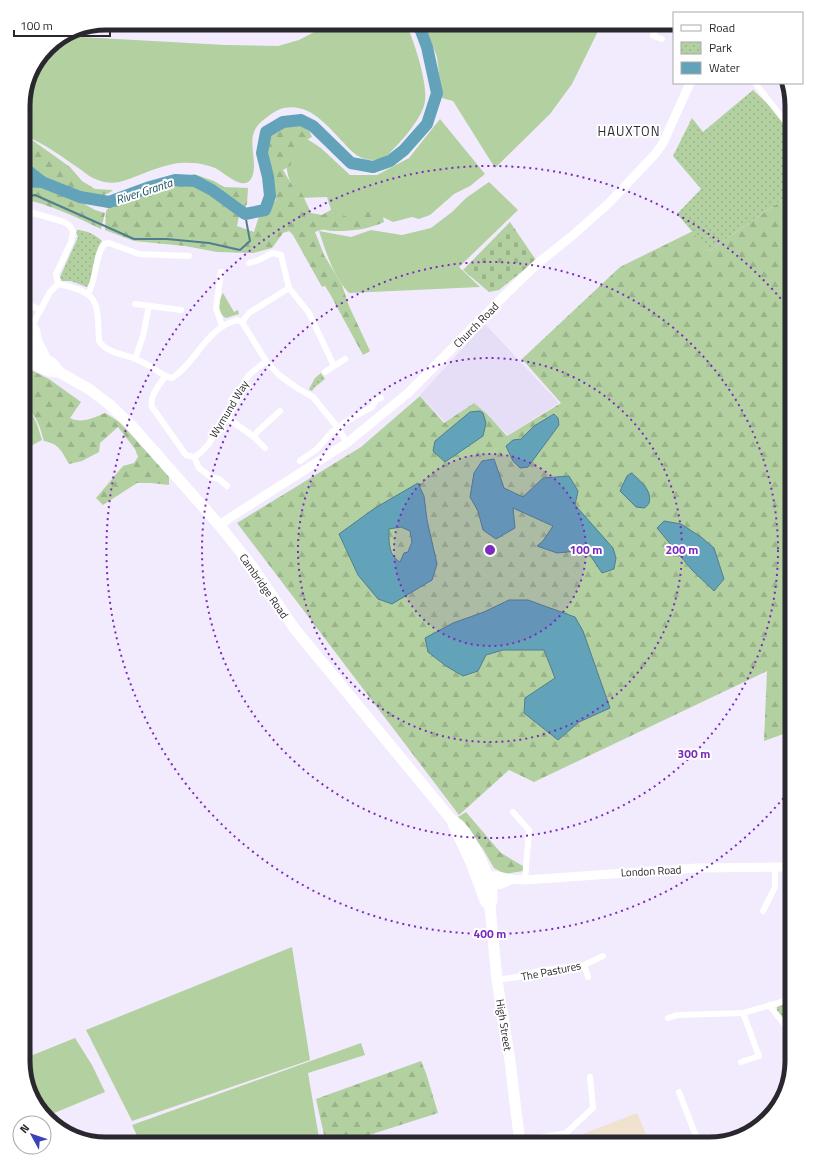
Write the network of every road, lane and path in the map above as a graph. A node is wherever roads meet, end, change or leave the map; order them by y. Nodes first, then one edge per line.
1 (655, 30) edge
2 (662, 39) dead end
3 (690, 84) edge
4 (756, 84) edge
5 (785, 121) edge
6 (30, 212) edge
7 (189, 256) dead end
8 (249, 263) dead end
9 (221, 272) dead end
10 (58, 284) junction
11 (289, 288) junction
12 (88, 294) junction
13 (135, 304) dead end
14 (30, 305) edge
15 (149, 306) junction
16 (41, 310) junction
17 (182, 310) dead end
18 (242, 322) junction
19 (222, 326) junction
20 (30, 327) edge
21 (34, 327) junction
22 (30, 337) edge
23 (30, 354) edge
24 (30, 357) edge
25 (46, 359) junction
26 (135, 359) junction
27 (345, 359) dead end
28 (266, 361) junction
29 (334, 366) junction
30 (59, 372) junction
31 (325, 372) dead end
32 (165, 377) junction
33 (381, 398) dead end
34 (280, 411) dead end
35 (225, 416) junction
36 (338, 428) junction
37 (254, 438) junction
38 (347, 443) junction
39 (265, 448) dead end
40 (194, 457) junction
41 (300, 461) dead end
42 (227, 486) dead end
43 (220, 526) junction
44 (513, 812) dead end
45 (775, 867) junction
46 (785, 867) edge
47 (525, 880) junction
48 (486, 884) junction
49 (763, 911) dead end
50 (603, 956) dead end
51 (584, 965) junction
52 (588, 977) dead end
53 (497, 980) junction
54 (785, 1001) edge
55 (769, 1005) junction
56 (743, 1012) junction
57 (668, 1018) dead end
58 (785, 1025) edge
59 (741, 1062) dead end
60 (590, 1077) dead end
61 (679, 1092) dead end
62 (519, 1137) edge
63 (546, 1137) edge
64 (696, 1137) edge

1 - 2 street
3 - 38 street, Church Road
4 - 5 street
6 - 10 street
7 - 12 street
8 - 11 street
9 - 19 street
10 - 12 street
10 - 16 street
11 - 18 street
11 - 29 street
12 - 26 street
13 - 15 street
14 - 16 street
15 - 17 street
15 - 26 street
16 - 21 street
18 - 19 street
18 - 28 street
19 - 32 street
20 - 21 street
21 - 22 street
21 - 25 highway
23 - 25 highway, Cambridge Road
24 - 30 highway, Cambridge Road
25 - 30 highway, Cambridge Road
26 - 32 street
27 - 29 street
28 - 35 street, Wymund Way
28 - 36 street
29 - 31 street
30 - 43 highway, Cambridge Road
32 - 40 street
33 - 36 street
34 - 37 street
35 - 37 street
35 - 40 street, Wymund Way
36 - 38 street
36 - 41 street
37 - 39 street
38 - 43 street, Church Road
40 - 42 street
43 - 48 highway, Cambridge Road
44 - 47 street
45 - 46 street, London Road
45 - 47 street, London Road
45 - 49 street
47 - 48 street, London Road
48 - 53 highway, High Street
50 - 51 street, The Pastures
51 - 52 street
51 - 53 street, The Pastures
53 - 62 highway, High Street
54 - 55 street
55 - 56 street
55 - 58 street
56 - 57 street
56 - 59 street
60 - 63 street
61 - 64 street

